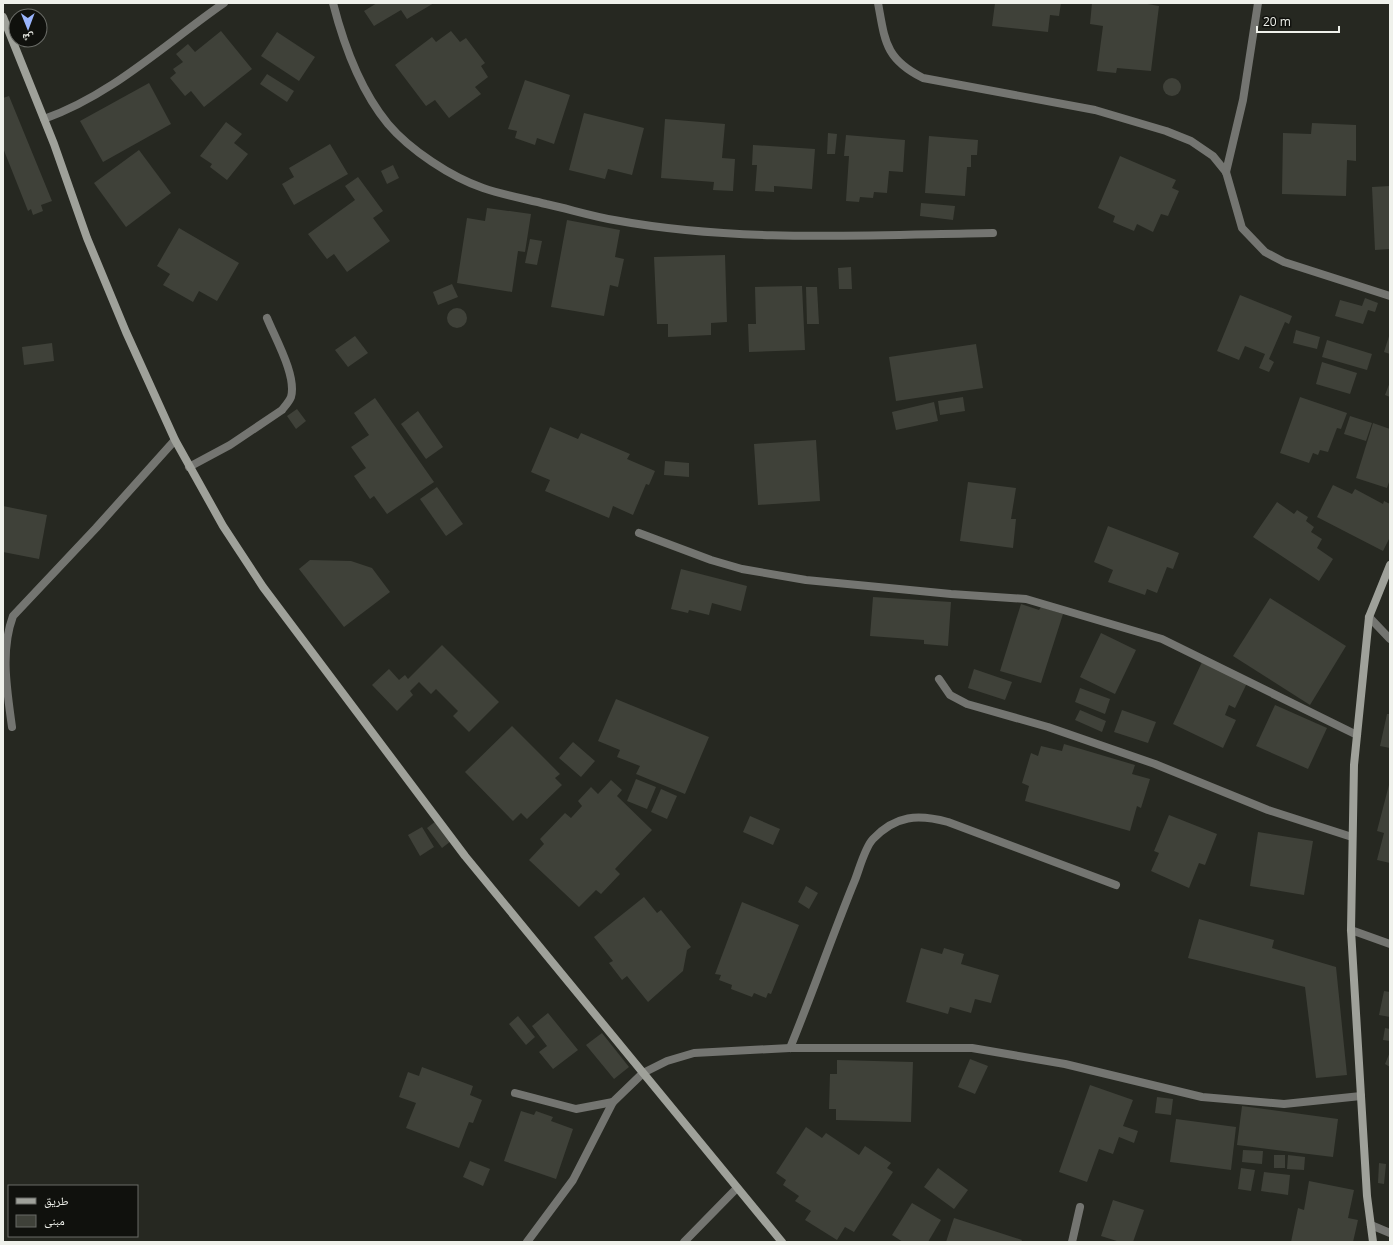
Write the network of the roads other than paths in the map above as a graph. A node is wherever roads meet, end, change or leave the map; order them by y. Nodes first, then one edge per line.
1 (224, 3) edge
2 (333, 3) edge
3 (878, 3) edge
4 (1258, 3) edge
5 (3, 17) edge
6 (44, 119) junction
7 (1226, 172) junction
8 (993, 233) dead end
9 (1390, 296) edge
10 (267, 318) dead end
11 (175, 440) junction
12 (189, 467) junction
13 (639, 533) dead end
14 (1390, 565) edge
15 (1369, 617) junction
16 (1390, 639) edge
17 (939, 679) dead end
18 (12, 727) dead end
19 (1357, 735) junction
20 (1352, 837) junction
21 (1116, 885) dead end
22 (1351, 930) junction
23 (1390, 944) edge
24 (790, 1048) junction
25 (643, 1073) junction
26 (514, 1093) dead end
27 (1361, 1096) junction
28 (613, 1102) junction
29 (736, 1189) junction
30 (1080, 1207) dead end
31 (1371, 1225) junction
32 (1390, 1232) edge
33 (527, 1242) edge
34 (684, 1242) edge
35 (782, 1242) edge
36 (1072, 1242) edge
37 (1373, 1242) edge

1 - 6 street
2 - 8 street
3 - 7 street
4 - 7 street
5 - 6 street
6 - 11 street
7 - 9 street
10 - 12 street
11 - 12 street
11 - 18 street
12 - 25 street
13 - 19 street
14 - 15 street
15 - 16 street
15 - 19 street
17 - 20 street
19 - 20 street
20 - 22 street
21 - 24 street
22 - 23 street
22 - 27 street
24 - 25 street
24 - 27 street
25 - 28 street
25 - 29 street
26 - 28 street
27 - 31 street
28 - 33 street
29 - 34 street
29 - 35 street
30 - 36 street
31 - 32 street
31 - 37 street

